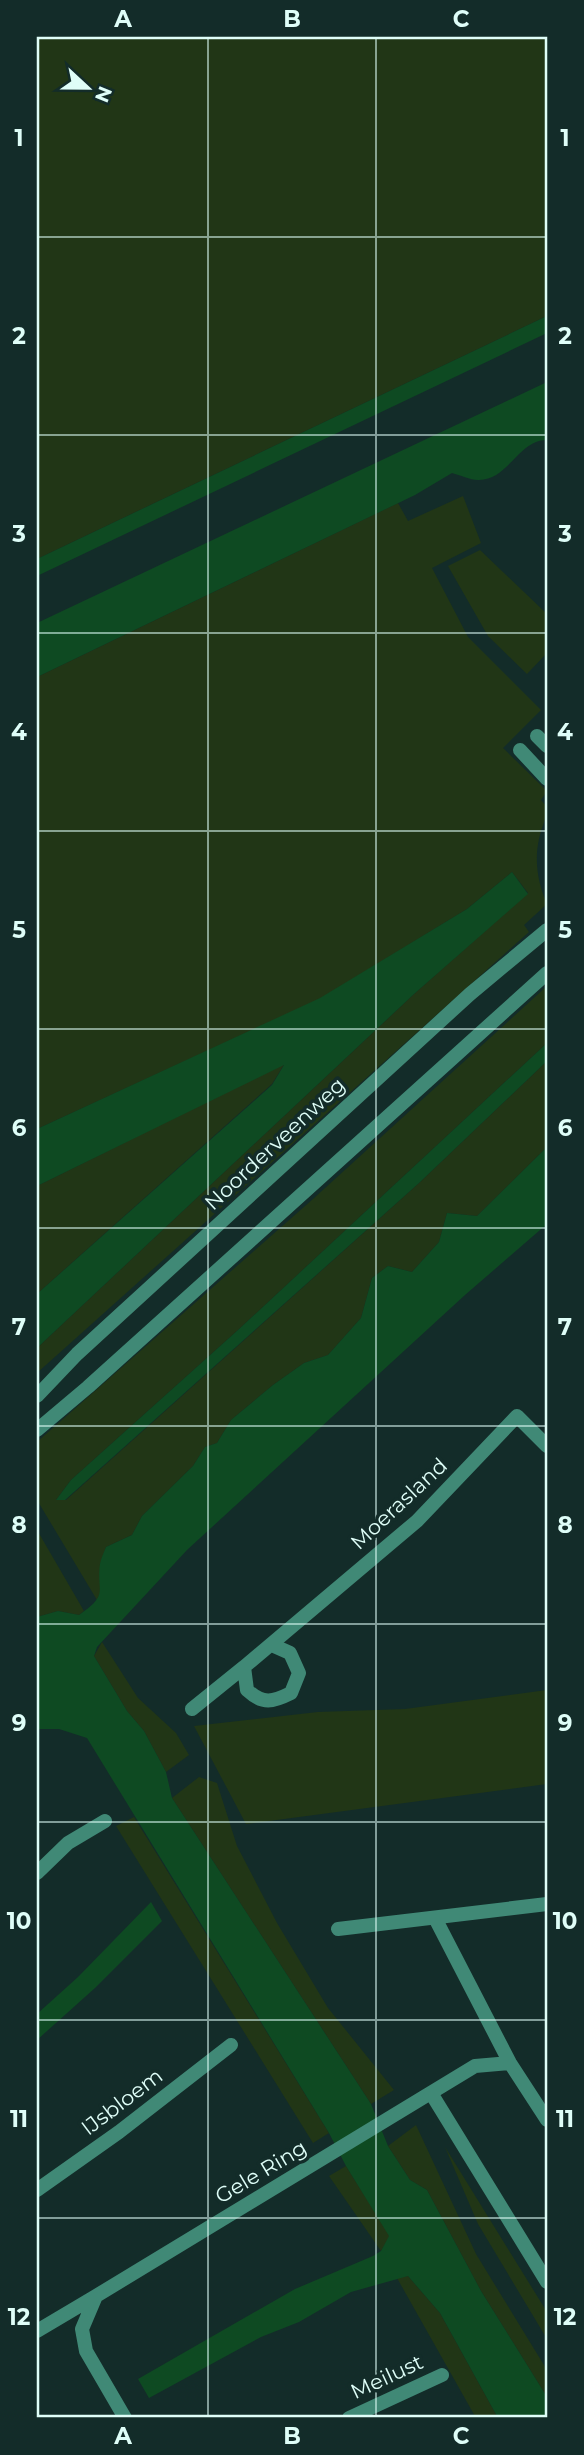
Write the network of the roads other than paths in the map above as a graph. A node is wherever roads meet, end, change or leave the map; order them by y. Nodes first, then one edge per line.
1 (520, 750) dead end
2 (547, 779) edge
3 (547, 930) edge
4 (547, 973) edge
5 (37, 1396) edge
6 (37, 1430) edge
7 (547, 1446) edge
8 (272, 1645) junction
9 (244, 1667) junction
10 (192, 1709) dead end
11 (105, 1821) dead end
12 (37, 1872) edge
13 (547, 1904) edge
14 (435, 1918) junction
15 (338, 1929) dead end
16 (232, 2045) dead end
17 (510, 2063) junction
18 (432, 2093) junction
19 (547, 2120) edge
20 (37, 2190) edge
21 (547, 2282) edge
22 (96, 2296) junction
23 (37, 2331) edge
24 (443, 2375) dead end
25 (125, 2418) edge
26 (349, 2418) edge

1 - 2 street
3 - 5 street, Noorderveenweg
4 - 6 street
7 - 8 street, Moerasland
8 - 9 street, Moerasland
8 - 9 street
9 - 10 street, Moerasland
11 - 12 street
13 - 14 street
14 - 15 street
14 - 17 street
16 - 20 street, IJsbloem
17 - 18 street, Gele Ring
17 - 19 street
18 - 21 street
18 - 22 street, Gele Ring
22 - 23 street, Gele Ring
22 - 25 street
24 - 26 street, Meilust

